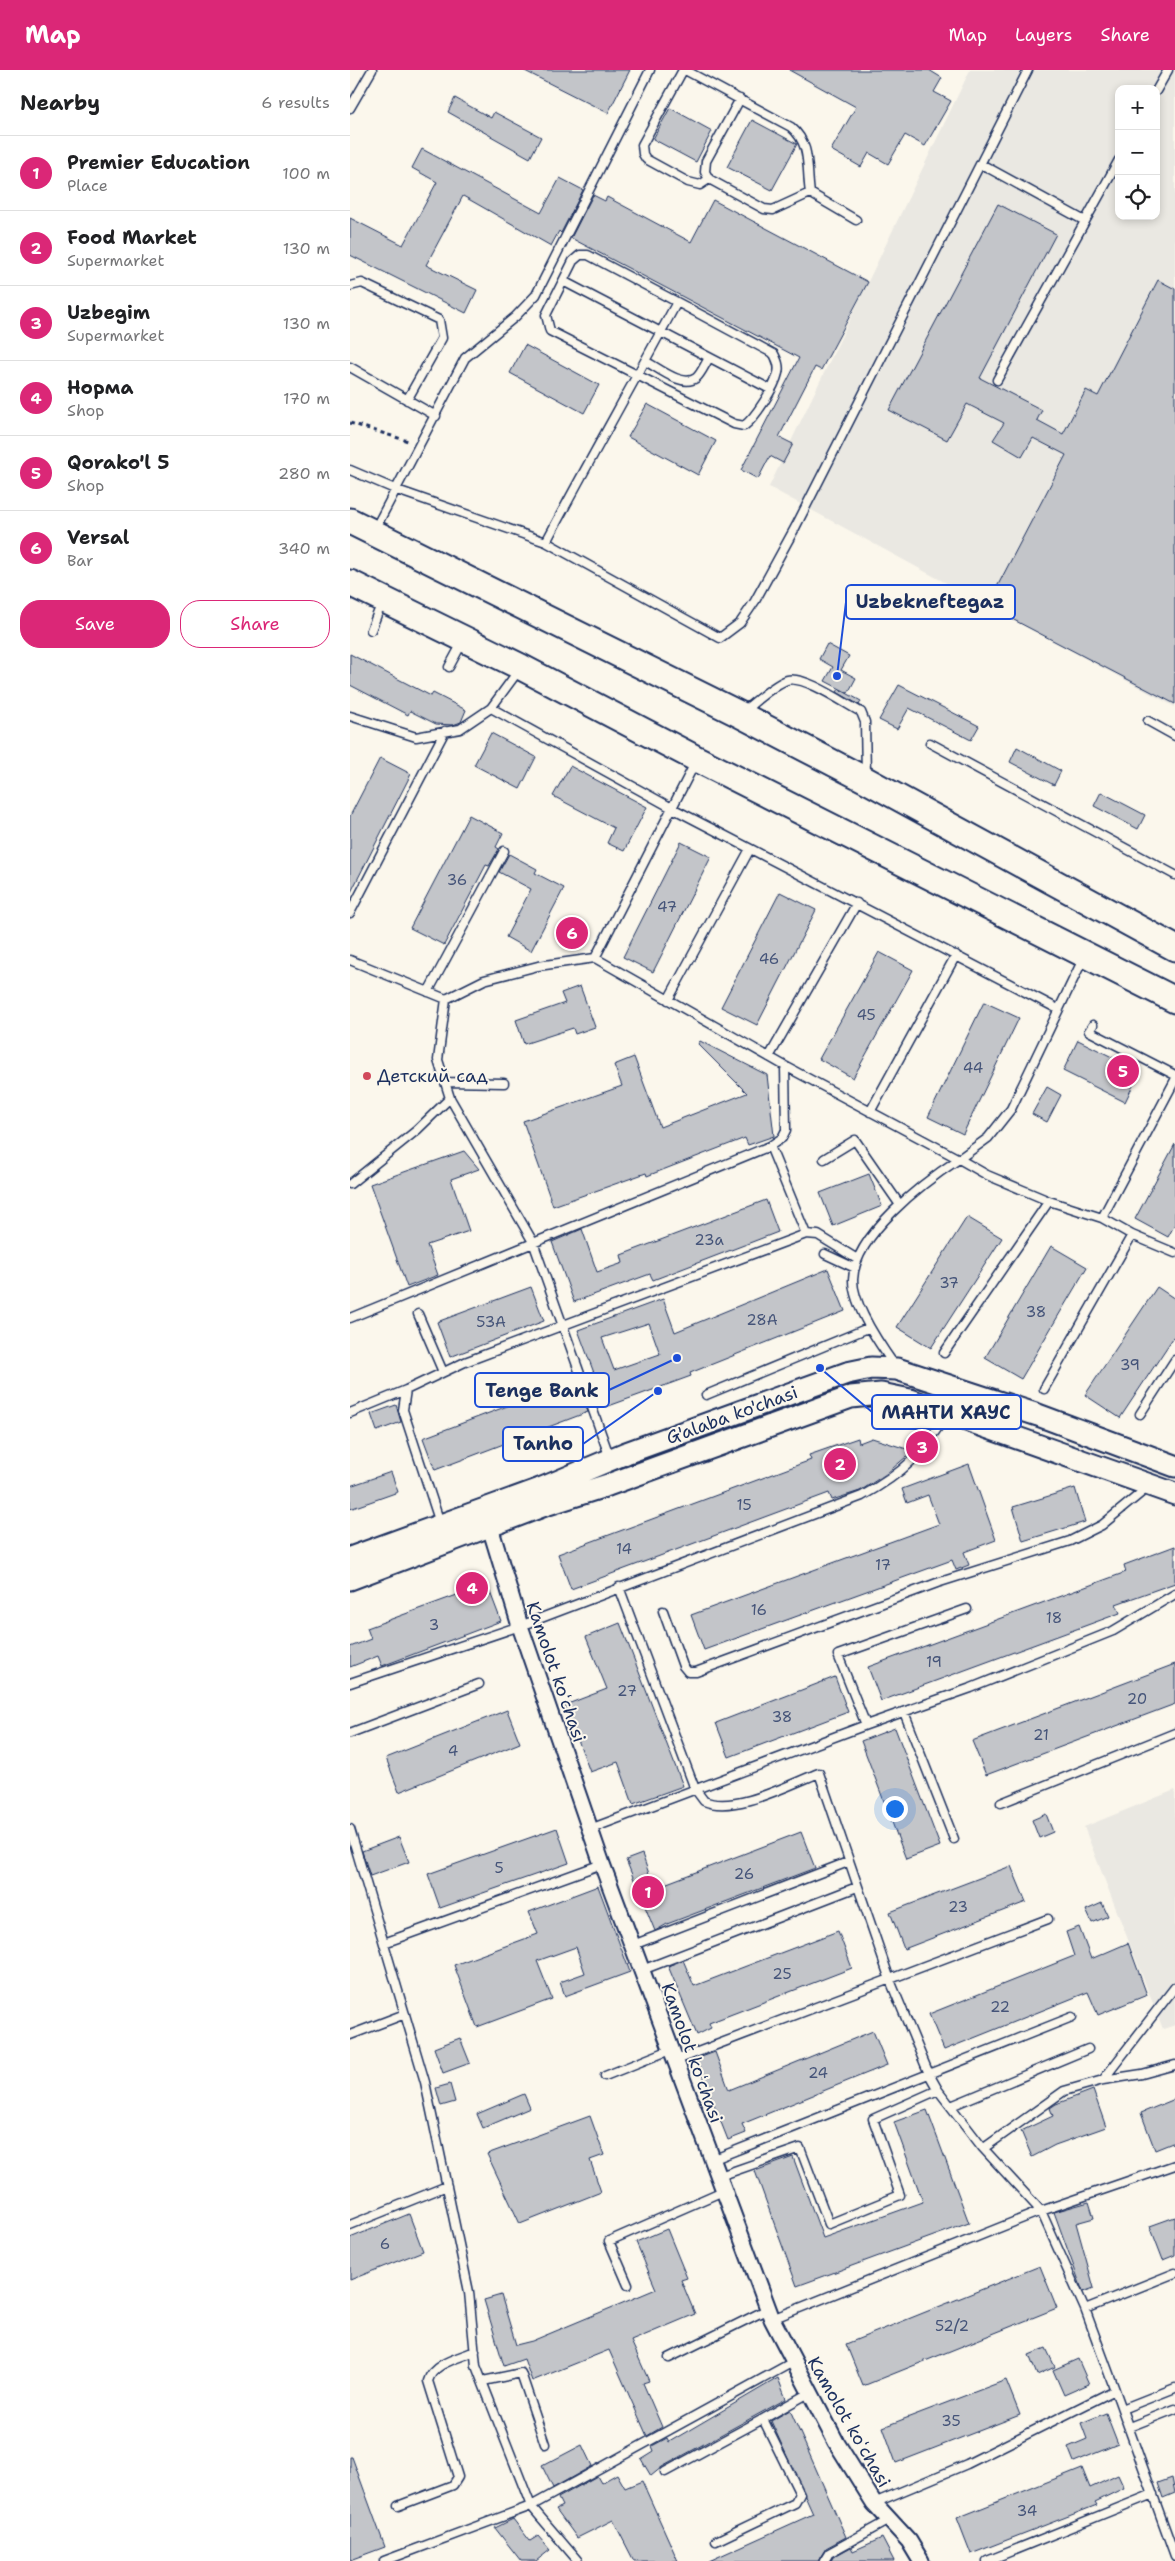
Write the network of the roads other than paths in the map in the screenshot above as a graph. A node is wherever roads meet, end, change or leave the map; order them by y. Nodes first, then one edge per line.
1 (372, 70) edge
2 (650, 70) edge
3 (684, 70) edge
4 (1028, 70) edge
5 (1168, 70) edge
6 (1159, 85) edge
7 (740, 99) junction
8 (350, 108) edge
9 (981, 164) junction
10 (1115, 167) edge
11 (709, 178) junction
12 (810, 193) junction
13 (856, 220) dead end
14 (1085, 221) junction
15 (563, 281) junction
16 (350, 286) edge
17 (677, 302) junction
18 (661, 332) junction
19 (709, 358) junction
20 (645, 360) junction
21 (351, 368) edge
22 (638, 374) junction
23 (996, 380) dead end
24 (770, 389) junction
25 (407, 400) junction
26 (436, 416) junction
27 (350, 470) edge
28 (397, 490) junction
29 (350, 521) edge
30 (374, 531) junction
31 (546, 542) junction
32 (350, 583) edge
33 (384, 599) junction
34 (371, 630) dead end
35 (464, 639) junction
36 (450, 667) dead end
37 (521, 667) junction
38 (491, 708) junction
39 (739, 714) junction
40 (351, 719) edge
41 (1148, 722) dead end
42 (445, 731) junction
43 (1175, 736) edge
44 (930, 743) dead end
45 (697, 758) junction
46 (866, 780) junction
47 (672, 808) junction
48 (750, 849) junction
49 (504, 851) dead end
50 (1175, 875) edge
51 (857, 903) junction
52 (350, 913) edge
53 (1175, 948) edge
54 (1086, 954) junction
55 (956, 956) junction
56 (595, 958) junction
57 (350, 960) edge
58 (428, 992) junction
59 (446, 999) junction
60 (668, 1000) junction
61 (1175, 1000) edge
62 (1058, 1009) junction
63 (1093, 1024) dead end
64 (769, 1057) junction
65 (785, 1066) junction
66 (1175, 1075) edge
67 (1175, 1080) edge
68 (445, 1082) junction
69 (504, 1083) dead end
70 (450, 1098) junction
71 (870, 1112) junction
72 (770, 1146) junction
73 (824, 1159) dead end
74 (959, 1160) junction
75 (350, 1184) edge
76 (1049, 1201) junction
77 (900, 1205) junction
78 (1102, 1218) junction
79 (806, 1234) junction
80 (1132, 1235) junction
81 (532, 1242) junction
82 (1175, 1253) edge
83 (825, 1254) dead end
84 (856, 1264) junction
85 (418, 1314) dead end
86 (350, 1318) edge
87 (564, 1326) junction
88 (868, 1328) junction
89 (944, 1353) dead end
90 (1175, 1360) edge
91 (897, 1369) junction
92 (443, 1372) junction
93 (1044, 1389) dead end
94 (406, 1390) junction
95 (706, 1395) dead end
96 (350, 1413) edge
97 (948, 1414) junction
98 (1140, 1414) dead end
99 (1102, 1439) junction
100 (626, 1463) junction
101 (1088, 1463) junction
102 (1175, 1466) edge
103 (1151, 1485) junction
104 (1175, 1494) edge
105 (441, 1525) junction
106 (490, 1527) junction
107 (350, 1558) edge
108 (350, 1578) edge
109 (620, 1587) junction
110 (1175, 1594) edge
111 (967, 1609) dead end
112 (663, 1611) dead end
113 (520, 1626) junction
114 (350, 1683) edge
115 (479, 1684) dead end
116 (904, 1712) junction
117 (866, 1725) junction
118 (1175, 1732) edge
119 (350, 1733) edge
120 (695, 1789) junction
121 (1001, 1803) dead end
122 (350, 1829) edge
123 (590, 1829) junction
124 (954, 1839) dead end
125 (848, 1862) junction
126 (602, 1864) junction
127 (857, 1887) junction
128 (1048, 1919) dead end
129 (384, 1942) junction
130 (633, 1945) junction
131 (642, 1970) junction
132 (890, 1980) junction
133 (1175, 1987) edge
134 (405, 2014) junction
135 (1072, 2017) dead end
136 (350, 2035) edge
137 (1088, 2050) dead end
138 (672, 2055) junction
139 (1175, 2065) edge
140 (929, 2074) junction
141 (605, 2076) dead end
142 (1103, 2080) junction
143 (938, 2090) junction
144 (951, 2106) junction
145 (984, 2148) junction
146 (711, 2160) junction
147 (1175, 2165) edge
148 (720, 2184) junction
149 (447, 2186) junction
150 (1041, 2211) junction
151 (350, 2225) edge
152 (1175, 2273) edge
153 (628, 2285) dead end
154 (1086, 2309) junction
155 (770, 2314) junction
156 (475, 2351) junction
157 (669, 2358) dead end
158 (793, 2362) junction
159 (482, 2381) junction
160 (1175, 2388) edge
161 (1115, 2390) junction
162 (810, 2393) junction
163 (1122, 2409) junction
164 (1175, 2409) edge
165 (763, 2419) junction
166 (1129, 2427) junction
167 (545, 2444) dead end
168 (665, 2472) dead end
169 (1153, 2494) junction
170 (874, 2503) junction
171 (398, 2506) dead end
172 (531, 2506) junction
173 (889, 2520) junction
174 (716, 2541) dead end
175 (1175, 2556) edge
176 (384, 2561) edge
177 (578, 2561) edge
178 (824, 2561) edge
179 (921, 2561) edge
180 (987, 2561) edge

1 - 8 lane
2 - 26 lane
3 - 7 lane
3 - 11 lane
4 - 9 lane
5 - 6 lane
7 - 11 lane
7 - 12 lane
9 - 14 lane
9 - 31 lane
10 - 14 lane
11 - 12 lane
12 - 13 lane
14 - 23 lane
15 - 17 lane
15 - 18 lane
15 - 22 lane
16 - 25 lane
17 - 18 lane
17 - 24 lane
18 - 19 lane
18 - 20 lane
19 - 20 lane
19 - 24 lane
20 - 22 lane
21 - 25 lane
22 - 24 lane
22 - 31 lane
25 - 26 lane
26 - 28 lane
27 - 28 lane
28 - 30 lane
28 - 31 lane
29 - 30 highway
30 - 39 highway
32 - 33 highway
33 - 34 lane
33 - 35 highway
35 - 36 lane
35 - 37 highway
37 - 38 lane
37 - 45 highway
38 - 42 lane
38 - 47 lane
39 - 46 highway
39 - 46 lane
40 - 42 lane
41 - 43 lane
42 - 52 lane
44 - 50 lane
45 - 47 lane
45 - 54 highway
46 - 53 highway
47 - 48 lane
47 - 56 lane
48 - 51 lane
48 - 60 lane
49 - 58 lane
51 - 55 lane
51 - 64 lane
54 - 61 highway
54 - 62 lane
55 - 62 lane
55 - 71 lane
56 - 59 lane
56 - 60 lane
57 - 58 lane
58 - 59 lane
59 - 68 lane
60 - 64 lane
62 - 74 lane
63 - 66 lane
64 - 65 lane
65 - 71 lane
65 - 72 lane
67 - 78 lane
68 - 69 lane
68 - 70 lane
70 - 75 lane
70 - 81 lane
71 - 74 lane
72 - 79 lane
72 - 81 lane
73 - 77 lane
74 - 76 lane
74 - 77 lane
76 - 78 lane
76 - 89 lane
77 - 84 lane
78 - 80 lane
79 - 84 lane
79 - 87 lane
80 - 82 lane
80 - 93 lane
81 - 86 lane
81 - 87 lane
83 - 84 lane
84 - 88 lane
85 - 92 lane
87 - 92 lane
87 - 100 lane
88 - 91 lane
88 - 95 lane
90 - 98 lane
91 - 99 main road, G'alaba ko'chasi
91 - 100 main road, G'alaba ko'chasi
92 - 94 lane
94 - 96 lane
94 - 105 lane
97 - 100 main road, G'alaba ko'chasi
97 - 101 main road, G'alaba ko'chasi
97 - 109 lane
99 - 101 main road
99 - 102 main road, G'alaba ko'chasi
100 - 105 main road, G'alaba ko'chasi
100 - 106 main road, G'alaba ko'chasi
101 - 103 main road, G'alaba ko'chasi
103 - 104 main road, G'alaba ko'chasi
103 - 112 lane
105 - 107 main road, G'alaba ko'chasi
106 - 108 main road, G'alaba ko'chasi
106 - 113 street, Kamolot koʻchasi
109 - 113 lane
109 - 120 lane
110 - 116 lane
111 - 117 lane
113 - 114 lane
113 - 123 street, Kamolot koʻchasi
115 - 119 lane
116 - 117 lane
116 - 124 lane
117 - 120 lane
118 - 121 lane
120 - 123 lane
120 - 125 lane
122 - 129 lane
123 - 126 street, Kamolot koʻchasi
125 - 127 lane
125 - 130 lane
126 - 129 lane
126 - 130 street, Kamolot koʻchasi
127 - 131 lane
127 - 132 lane
128 - 132 lane
129 - 134 lane
130 - 131 street, Kamolot koʻchasi
131 - 138 street, Kamolot koʻchasi
132 - 138 lane
132 - 140 lane
133 - 142 lane
134 - 136 lane
134 - 149 lane
135 - 140 lane
137 - 144 lane
138 - 141 lane
138 - 146 street, Kamolot koʻchasi
139 - 142 lane
140 - 143 lane
140 - 146 lane
142 - 145 lane
143 - 144 lane
143 - 148 lane
144 - 145 lane
145 - 150 lane
146 - 148 street, Kamolot koʻchasi
147 - 150 lane
148 - 153 lane
148 - 155 street, Kamolot koʻchasi
149 - 151 lane
149 - 156 lane
150 - 154 lane
150 - 155 lane
152 - 154 lane
154 - 161 lane
155 - 157 lane
155 - 158 street, Kamolot koʻchasi
156 - 159 lane
156 - 171 lane
158 - 162 street, Kamolot koʻchasi
158 - 172 lane
159 - 167 lane
159 - 172 lane
160 - 163 lane
161 - 163 lane
161 - 170 lane
162 - 165 lane
162 - 170 street, Kamolot koʻchasi
163 - 166 lane
164 - 166 lane
165 - 168 lane
165 - 174 lane
166 - 169 lane
169 - 175 lane
169 - 180 lane
170 - 173 street, Kamolot koʻchasi
172 - 176 lane
172 - 177 lane
173 - 178 lane
173 - 179 street, Kamolot koʻchasi

